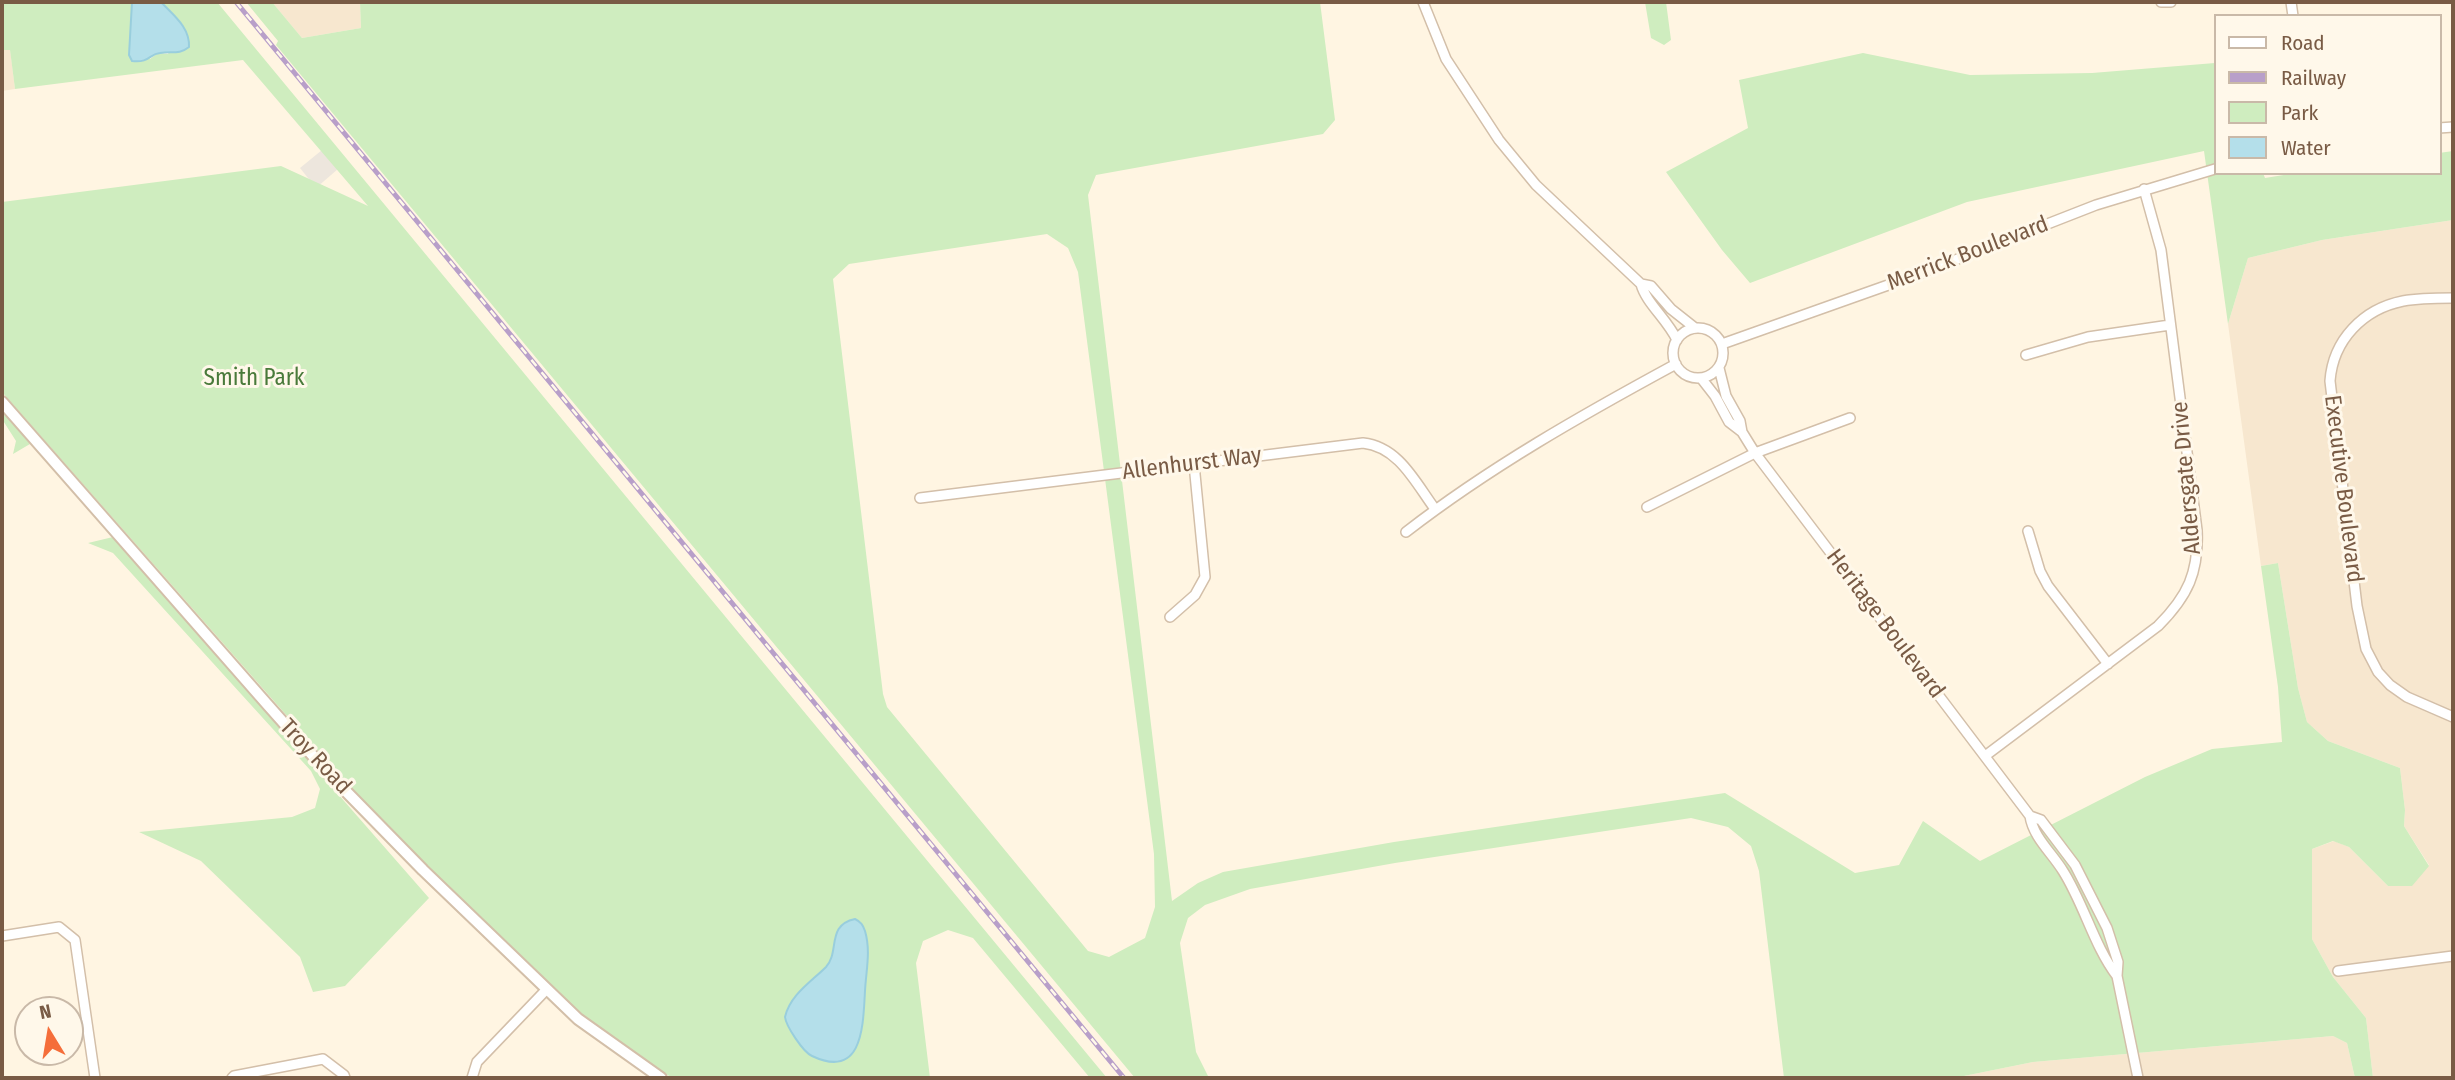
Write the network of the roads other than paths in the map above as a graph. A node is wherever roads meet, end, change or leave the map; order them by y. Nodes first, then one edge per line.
1 (1423, 2) edge
2 (2214, 169) edge
3 (2144, 189) junction
4 (1641, 284) junction
5 (2453, 298) edge
6 (2170, 324) junction
7 (1695, 328) junction
8 (1677, 340) junction
9 (1722, 344) junction
10 (2026, 355) dead end
11 (1675, 364) junction
12 (1719, 368) junction
13 (1701, 379) junction
14 (2, 402) edge
15 (1850, 418) dead end
16 (1742, 432) junction
17 (1755, 453) junction
18 (1194, 464) junction
19 (920, 498) dead end
20 (1647, 506) dead end
21 (1436, 509) junction
22 (2028, 531) dead end
23 (1406, 532) dead end
24 (1170, 617) dead end
25 (2108, 664) junction
26 (2453, 717) edge
27 (1985, 756) junction
28 (2, 936) edge
29 (2453, 956) edge
30 (2338, 971) dead end
31 (546, 990) junction
32 (95, 1078) edge
33 (232, 1078) edge
34 (345, 1078) edge
35 (472, 1078) edge
36 (661, 1078) edge
37 (2138, 1078) edge

1 - 4 street
2 - 3 street, Merrick Boulevard
3 - 6 street, Aldersgate Drive
3 - 9 street, Merrick Boulevard
4 - 7 street
4 - 8 street
5 - 26 street, Executive Boulevard
6 - 10 street
6 - 25 street, Aldersgate Drive
7 - 8 street
7 - 9 street
8 - 11 street
9 - 12 street
11 - 13 street
11 - 21 street
12 - 13 street
12 - 16 street, Heritage Boulevard
13 - 16 street, Heritage Boulevard
14 - 31 street, Troy Road
15 - 17 street
16 - 17 street, Heritage Boulevard
17 - 20 street
17 - 27 street, Heritage Boulevard
18 - 19 street, Allenhurst Way
18 - 21 street, Allenhurst Way
18 - 24 street
21 - 23 street
22 - 25 street
25 - 27 street, Aldersgate Drive
27 - 37 street, Heritage Boulevard
28 - 32 street
29 - 30 street
31 - 35 street
31 - 36 street, Troy Road
33 - 34 street

